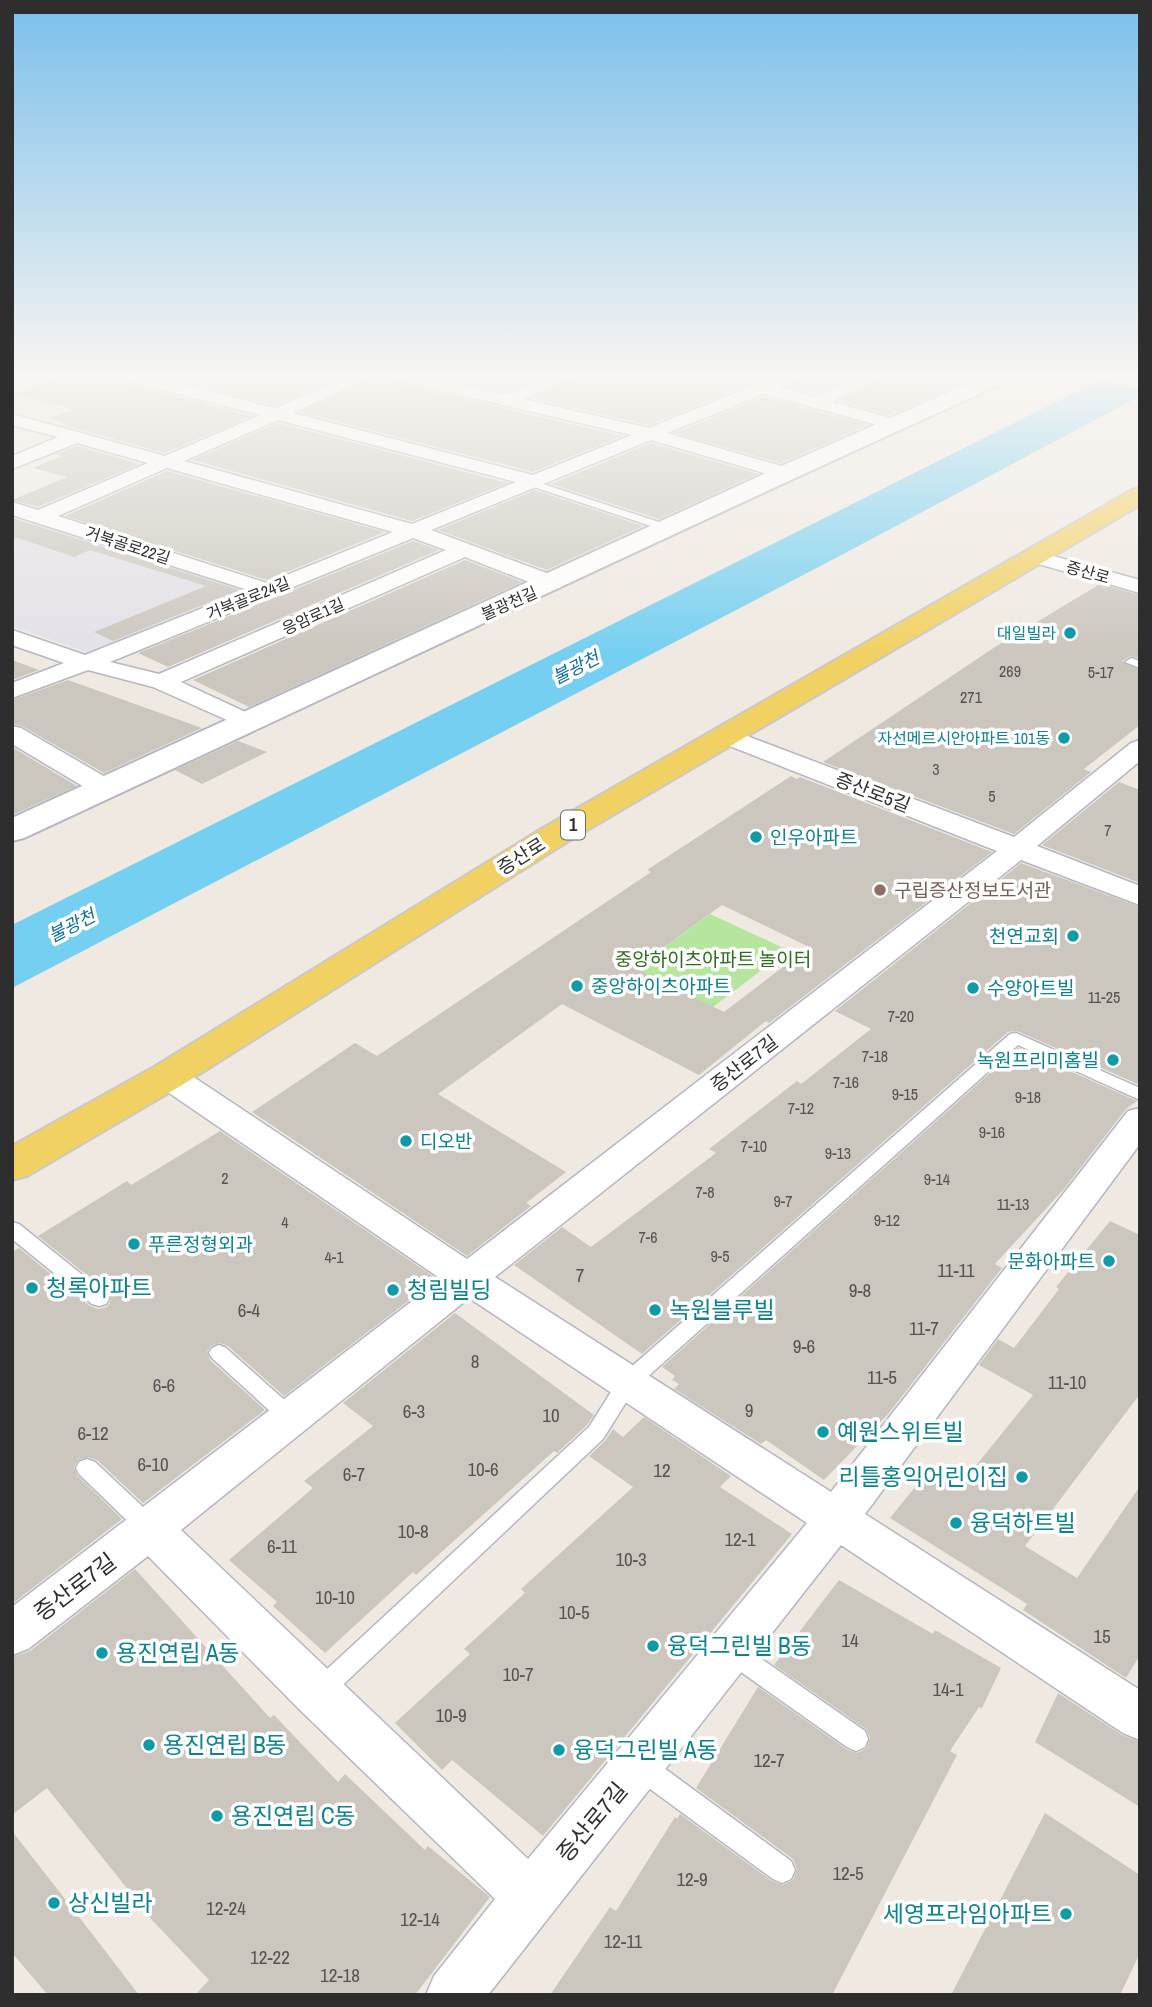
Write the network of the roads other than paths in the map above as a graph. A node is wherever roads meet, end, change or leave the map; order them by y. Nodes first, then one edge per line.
1 (153, 469) edge
2 (193, 469) edge
3 (488, 469) edge
4 (566, 469) edge
5 (770, 469) edge
6 (795, 469) edge
7 (785, 473) junction
8 (531, 483) junction
9 (1140, 495) edge
10 (12, 508) edge
11 (41, 516) junction
12 (670, 529) junction
13 (414, 531) junction
14 (464, 550) junction
15 (1035, 557) junction
16 (552, 583) junction
17 (1140, 587) edge
18 (268, 590) junction
19 (12, 637) edge
20 (82, 662) junction
21 (162, 682) junction
22 (12, 691) edge
23 (247, 722) junction
24 (12, 733) edge
25 (726, 736) junction
26 (1140, 748) edge
27 (105, 788) junction
28 (12, 831) edge
29 (1020, 848) junction
30 (1140, 896) edge
31 (169, 1076) junction
32 (1140, 1095) edge
33 (1140, 1119) edge
34 (12, 1165) edge
35 (12, 1228) edge
36 (468, 1278) junction
37 (99, 1299) dead end
38 (219, 1353) dead end
39 (628, 1382) junction
40 (291, 1418) junction
41 (88, 1468) dead end
42 (836, 1519) junction
43 (151, 1530) junction
44 (12, 1634) edge
45 (730, 1651) junction
46 (317, 1694) junction
47 (1140, 1717) edge
48 (856, 1739) dead end
49 (639, 1766) junction
50 (782, 1870) dead end
51 (529, 1896) junction
52 (453, 1995) edge

1 - 11 street, 거북골로22길
2 - 13 street
3 - 8 street
4 - 8 street, 거북골로24길
5 - 7 street
6 - 7 street, 불광천길
7 - 12 street, 불광천길
8 - 12 lane
8 - 13 street, 거북골로24길
9 - 15 main road, 증산로 / 1
10 - 11 street
11 - 18 street, 거북골로22길
12 - 16 street, 불광천길
13 - 14 street
13 - 18 street, 거북골로24길
14 - 16 street
14 - 21 street, 응암로1길
15 - 17 street, 증산로
15 - 25 main road, 증산로 / 1
16 - 23 street, 불광천길
18 - 20 street, 거북골로24길
19 - 20 street
20 - 21 street
20 - 22 street, 거북골로24길
21 - 23 street
23 - 27 street, 불광천길
24 - 27 street
25 - 29 street, 증산로5길
25 - 31 main road, 증산로 / 1
26 - 29 street
27 - 28 street, 불광천길
29 - 30 street, 증산로5길
29 - 36 street, 증산로7길
31 - 34 main road, 증산로 / 1
31 - 36 street
32 - 39 lane
33 - 42 street, 증산로7길
35 - 37 lane
36 - 39 street
36 - 40 street, 증산로7길
38 - 40 lane
39 - 42 street
39 - 46 lane
40 - 43 street, 증산로7길
41 - 43 lane
42 - 45 street, 증산로7길
42 - 47 street
43 - 44 street, 증산로7길
43 - 46 street
45 - 48 lane
45 - 49 street, 증산로7길
46 - 51 street
49 - 50 lane
49 - 51 street, 증산로7길
51 - 52 street, 증산로7길

